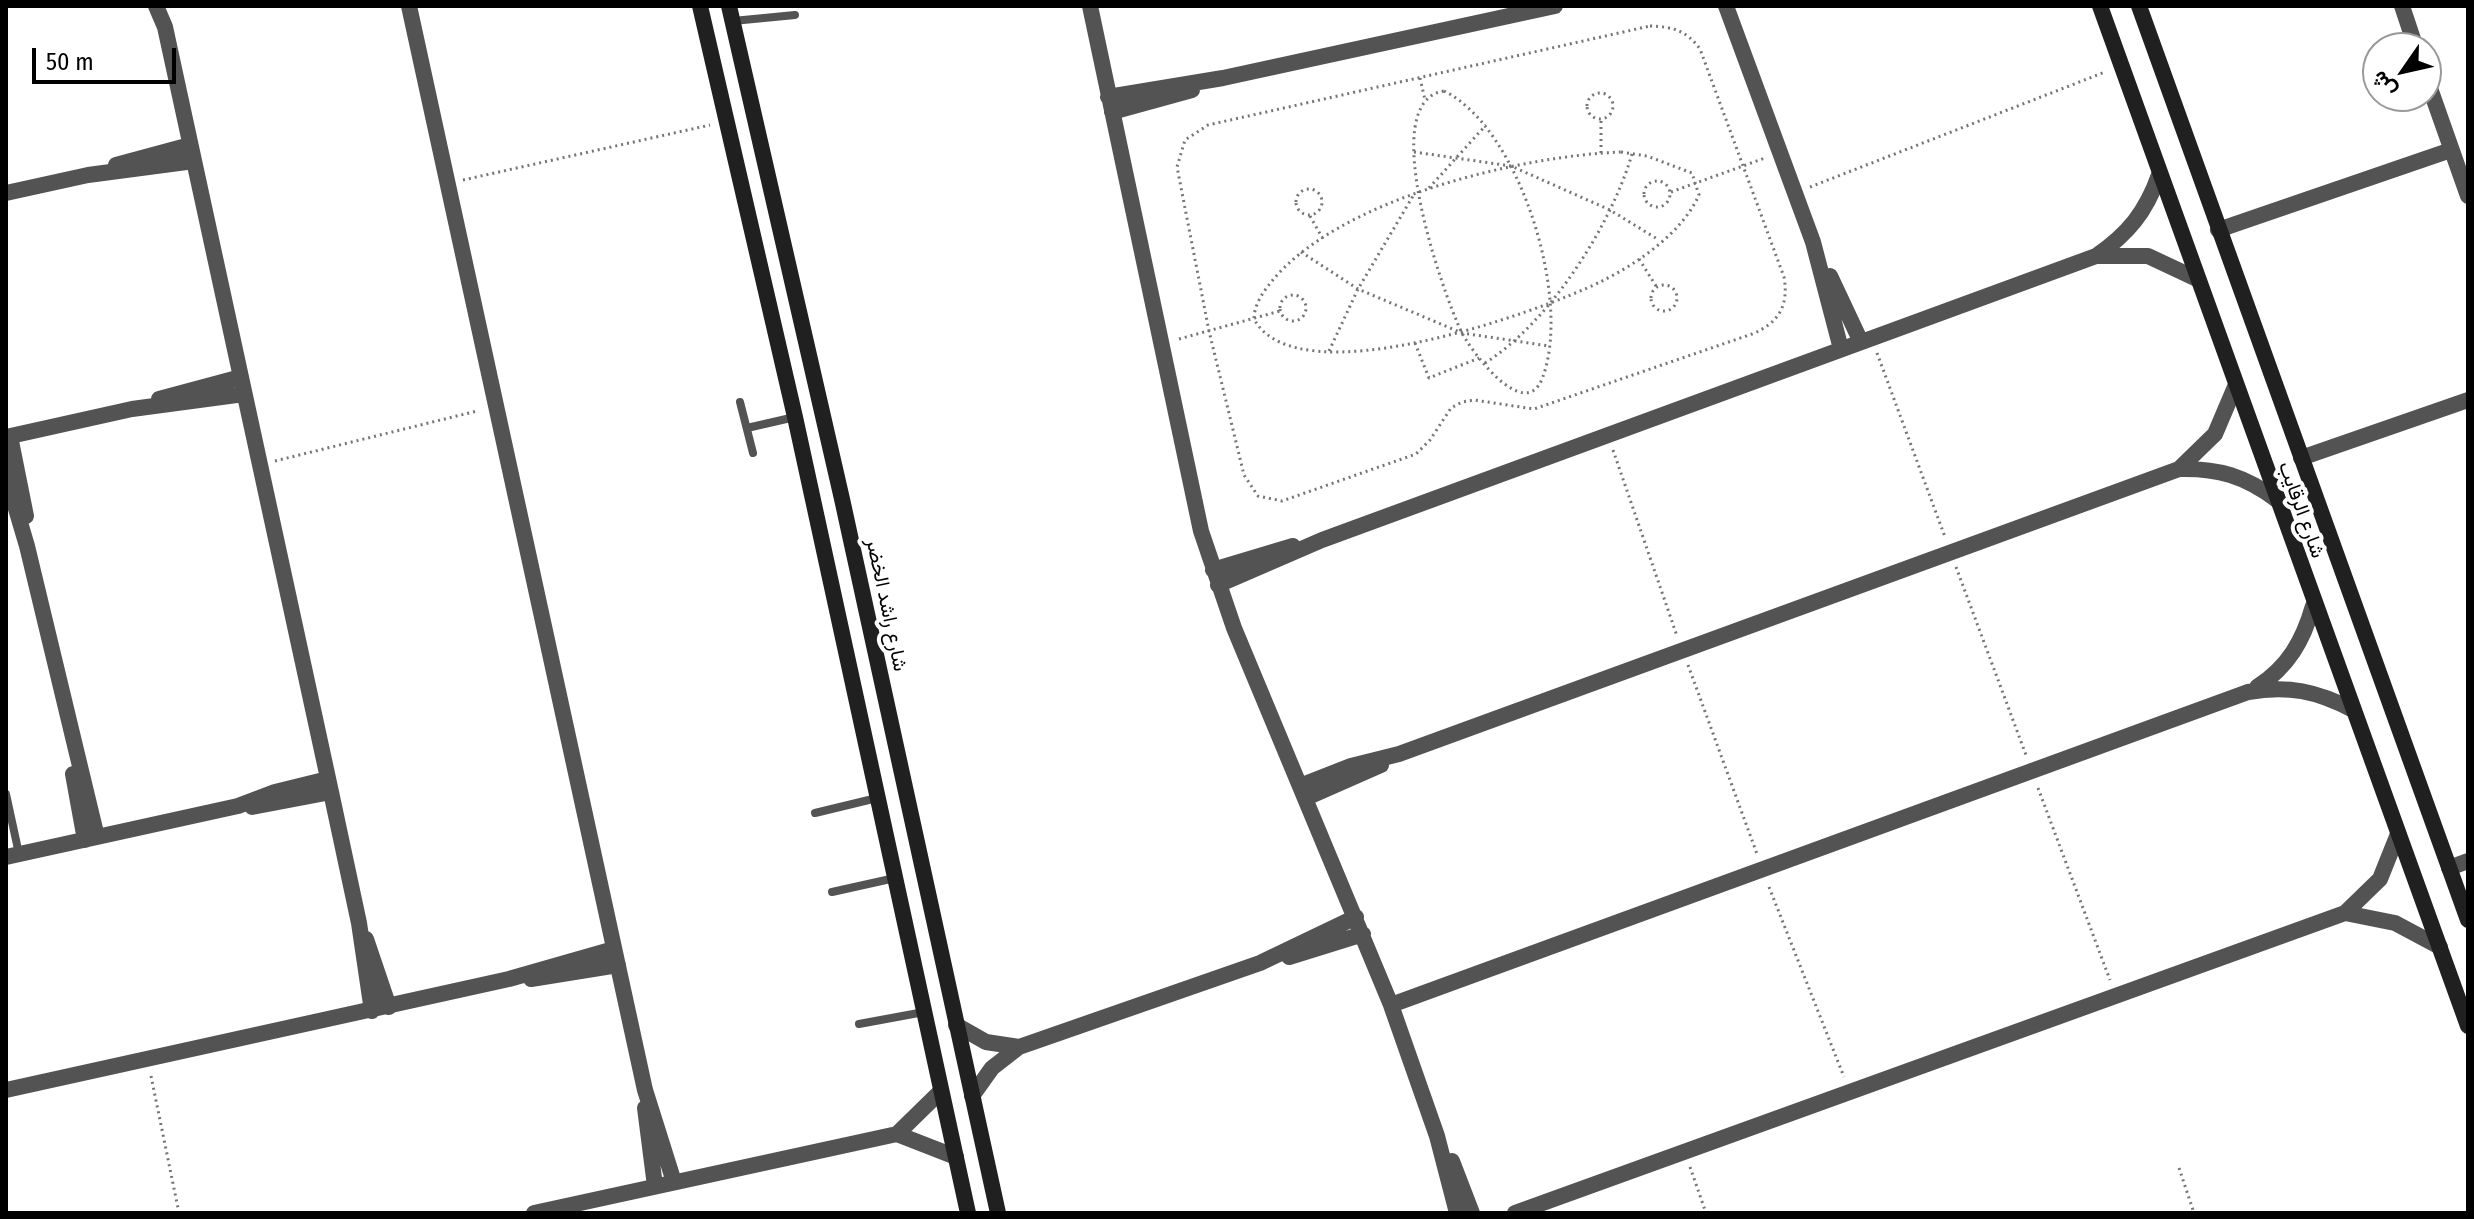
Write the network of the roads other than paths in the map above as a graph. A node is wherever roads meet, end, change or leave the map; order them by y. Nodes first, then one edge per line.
1 (156, 6) edge
2 (165, 6) edge
3 (409, 6) edge
4 (700, 6) edge
5 (1090, 6) edge
6 (1555, 6) edge
7 (1726, 6) edge
8 (2100, 6) edge
9 (2139, 6) edge
10 (2402, 6) edge
11 (731, 14) edge
12 (795, 15) dead end
13 (165, 27) junction
14 (2411, 32) edge
15 (1110, 105) junction
16 (2438, 112) edge
17 (2451, 150) junction
18 (192, 153) junction
19 (2159, 175) junction
20 (6, 193) edge
21 (2468, 196) edge
22 (2218, 230) junction
23 (1813, 242) junction
24 (2096, 256) junction
25 (2197, 279) junction
26 (1866, 340) junction
27 (1841, 349) junction
28 (243, 385) junction
29 (2235, 387) junction
30 (2468, 400) edge
31 (740, 402) dead end
32 (795, 417) junction
33 (747, 428) junction
34 (8, 436) edge
35 (753, 453) dead end
36 (2301, 458) junction
37 (2179, 469) junction
38 (6, 475) edge
39 (2277, 500) junction
40 (9, 503) edge
41 (27, 546) junction
42 (1216, 577) junction
43 (2313, 606) junction
44 (2248, 692) junction
45 (2353, 710) junction
46 (330, 786) junction
47 (1303, 792) junction
48 (6, 794) edge
49 (878, 798) junction
50 (815, 813) dead end
51 (2398, 834) junction
52 (91, 838) junction
53 (13, 855) edge
54 (2468, 861) edge
55 (2449, 868) junction
56 (895, 878) junction
57 (832, 892) dead end
58 (2345, 913) junction
59 (1356, 917) junction
60 (2468, 920) edge
61 (359, 923) junction
62 (1363, 934) junction
63 (2440, 947) junction
64 (616, 957) junction
65 (1260, 963) junction
66 (1391, 1005) junction
67 (389, 1007) junction
68 (372, 1011) junction
69 (924, 1012) junction
70 (859, 1024) dead end
71 (956, 1025) junction
72 (2468, 1026) edge
73 (1019, 1047) junction
74 (6, 1090) edge
75 (645, 1090) junction
76 (941, 1091) junction
77 (972, 1096) junction
78 (897, 1134) junction
79 (1437, 1136) junction
80 (956, 1157) junction
81 (674, 1182) junction
82 (655, 1186) junction
83 (534, 1213) edge
84 (968, 1213) edge
85 (998, 1213) edge
86 (1457, 1213) edge
87 (1472, 1213) edge
88 (1515, 1213) edge

1 - 13 street
2 - 13 street
3 - 64 street
4 - 32 street
5 - 15 street
6 - 15 street
7 - 23 street
8 - 19 street, شارع الرقايب
9 - 22 street, شارع الرقايب
10 - 14 street
11 - 12 lane
11 - 71 street, شارع راشد الخضر
13 - 18 street
15 - 42 street
16 - 17 street
17 - 21 street
17 - 22 street
18 - 20 street
18 - 28 street
19 - 24 street
19 - 25 street, شارع الرقايب
22 - 36 street, شارع الرقايب
23 - 26 street
23 - 27 street
24 - 25 street
24 - 26 street
25 - 29 street, شارع الرقايب
26 - 27 street
27 - 42 street
28 - 34 street
28 - 46 street
29 - 37 street
29 - 39 street, شارع الرقايب
30 - 36 street
31 - 33 lane
32 - 33 lane
32 - 49 street
33 - 35 lane
34 - 41 street
36 - 55 street, شارع الرقايب
37 - 39 street
37 - 47 street
38 - 40 street
39 - 43 street, شارع الرقايب
40 - 41 street
41 - 52 street
42 - 47 street
43 - 44 street
43 - 45 street, شارع الرقايب
44 - 45 street
44 - 66 street
45 - 51 street, شارع الرقايب
46 - 52 street
46 - 61 street
47 - 59 street
48 - 53 lane
49 - 50 lane
49 - 56 street
51 - 58 street
51 - 63 street, شارع الرقايب
52 - 53 street
54 - 55 street
55 - 60 street, شارع الرقايب
56 - 57 lane
56 - 69 street
58 - 63 street
58 - 88 street
59 - 62 street
59 - 65 street
61 - 67 street
61 - 68 street
62 - 65 street
62 - 66 street
63 - 72 street, شارع الرقايب
64 - 67 street
64 - 75 street
65 - 73 street
66 - 79 street
67 - 68 street
68 - 74 street
69 - 70 lane
69 - 76 street
71 - 73 street
71 - 77 street, شارع راشد الخضر
73 - 77 street
75 - 81 street
75 - 82 street
76 - 78 street
76 - 80 street
77 - 85 street, شارع راشد الخضر
78 - 80 street
78 - 81 street
79 - 86 street
79 - 87 street
80 - 84 street
81 - 82 street
82 - 83 street

